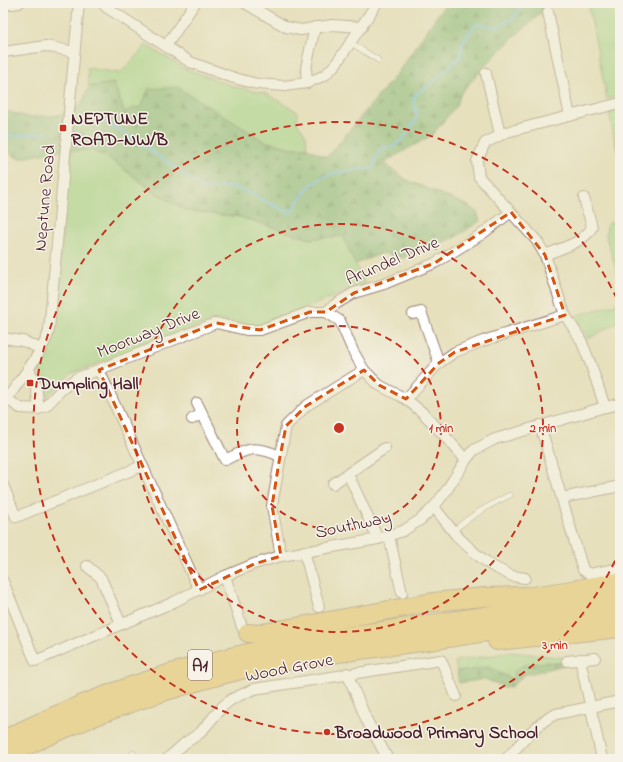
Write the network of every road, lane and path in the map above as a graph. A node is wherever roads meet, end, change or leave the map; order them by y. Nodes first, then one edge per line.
1 (19, 3) edge
2 (195, 3) edge
3 (245, 3) edge
4 (377, 3) edge
5 (3, 5) edge
6 (78, 5) edge
7 (105, 5) edge
8 (548, 12) dead end
9 (315, 27) junction
10 (362, 27) junction
11 (351, 42) junction
12 (166, 46) junction
13 (3, 52) edge
14 (74, 52) junction
15 (378, 60) dead end
16 (486, 73) dead end
17 (307, 83) junction
18 (620, 103) edge
19 (570, 116) junction
20 (500, 135) junction
21 (584, 198) dead end
22 (511, 212) junction
23 (545, 254) junction
24 (326, 312) junction
25 (413, 314) dead end
26 (565, 315) junction
27 (3, 338) edge
28 (41, 350) junction
29 (439, 363) junction
30 (28, 368) junction
31 (98, 370) junction
32 (364, 370) junction
33 (406, 399) junction
34 (5, 401) edge
35 (197, 403) dead end
36 (620, 404) edge
37 (604, 407) junction
38 (38, 409) junction
39 (202, 414) junction
40 (192, 419) dead end
41 (540, 425) junction
42 (385, 448) dead end
43 (280, 456) junction
44 (466, 460) junction
45 (142, 466) junction
46 (348, 474) junction
47 (333, 484) dead end
48 (3, 485) edge
49 (620, 486) edge
50 (510, 495) dead end
51 (562, 498) junction
52 (434, 507) junction
53 (453, 532) junction
54 (389, 536) junction
55 (378, 539) junction
56 (304, 551) junction
57 (281, 556) junction
58 (87, 566) dead end
59 (620, 568) edge
60 (225, 576) junction
61 (524, 578) dead end
62 (3, 581) edge
63 (620, 582) edge
64 (199, 590) junction
65 (402, 593) dead end
66 (526, 596) junction
67 (620, 596) edge
68 (319, 607) dead end
69 (620, 612) edge
70 (122, 624) junction
71 (406, 627) junction
72 (620, 628) edge
73 (248, 633) joint
74 (429, 641) junction
75 (595, 658) dead end
76 (580, 659) junction
77 (567, 661) dead end
78 (347, 674) junction
79 (456, 696) dead end
80 (620, 701) edge
81 (591, 707) junction
82 (3, 740) edge
83 (133, 753) dead end
84 (3, 757) edge
85 (138, 759) edge
86 (167, 759) edge
87 (388, 759) edge
88 (506, 759) edge
89 (602, 759) edge

1 - 5 street
2 - 12 street
3 - 9 street
4 - 10 street
6 - 14 street, Neptune Road
7 - 12 street
8 - 19 street
9 - 10 street
9 - 17 street
10 - 11 street
11 - 15 lane
11 - 17 street
12 - 17 street
13 - 14 street
14 - 28 street, Neptune Road
16 - 20 street
18 - 19 street
19 - 20 street
20 - 22 street
21 - 23 street
22 - 23 street
22 - 24 street, Arundel Drive
23 - 26 street
24 - 31 street, Moorway Drive
24 - 32 street
25 - 29 street
26 - 29 street
26 - 37 street
27 - 28 street
28 - 30 street, Neptune Road
29 - 33 street
30 - 34 street, Neptune Road
30 - 38 street
31 - 38 street, Moorway Drive
31 - 45 street
32 - 33 street
32 - 43 street
33 - 44 street
34 - 38 street
35 - 39 street
36 - 37 street, Southway
37 - 41 street, Southway
39 - 40 street
39 - 43 street
41 - 44 street, Southway
41 - 51 street
42 - 46 street
43 - 57 street
44 - 52 street, Southway
45 - 48 street
45 - 64 street
46 - 47 street
46 - 55 street
49 - 51 street
50 - 53 lane
51 - 59 street
52 - 53 street
52 - 54 street, Southway
53 - 61 street
54 - 55 street, Southway
54 - 65 street
55 - 56 street, Southway
56 - 57 street, Southway
56 - 68 street
57 - 60 street, Southway
58 - 70 street
60 - 64 street, Southway
60 - 73 street
62 - 70 street, Southway
63 - 66 highway
64 - 70 street, Southway
66 - 71 highway
66 - 73 highway
67 - 71 highway, A1
69 - 74 highway, A1
71 - 82 highway, A1
72 - 74 highway
74 - 84 highway, A1
75 - 76 street
76 - 77 street
76 - 81 street
78 - 79 street, Wood Grove
78 - 86 street, Wood Grove
78 - 87 street
80 - 81 street
81 - 88 street
81 - 89 street
83 - 85 lane

